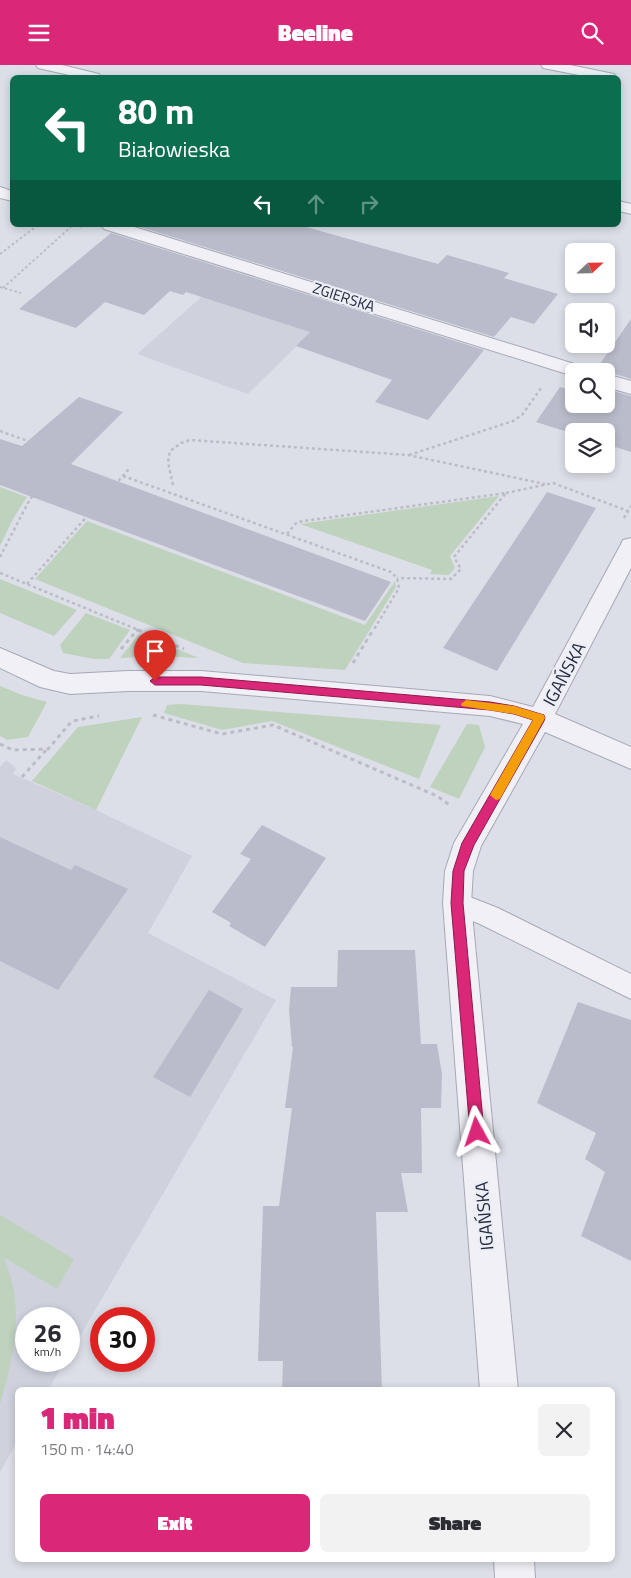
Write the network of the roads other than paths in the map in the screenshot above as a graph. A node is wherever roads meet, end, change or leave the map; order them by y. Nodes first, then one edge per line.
1 (42, 65) edge
2 (548, 65) edge
3 (85, 75) edge
4 (600, 75) edge
5 (116, 227) edge
6 (565, 367) edge
7 (615, 383) edge
8 (631, 388) edge
9 (631, 546) edge
10 (0, 657) edge
11 (540, 718) junction
12 (631, 758) edge
13 (457, 903) junction
14 (631, 987) edge
15 (499, 1387) edge
16 (514, 1562) edge
17 (515, 1578) edge

1 - 3 street
2 - 4 street
5 - 6 street, ZGIERSKA
7 - 8 street
9 - 11 street, IGAŃSKA
10 - 11 street
11 - 12 street
11 - 13 street, IGAŃSKA
13 - 14 lane
13 - 15 street, IGAŃSKA
16 - 17 street

